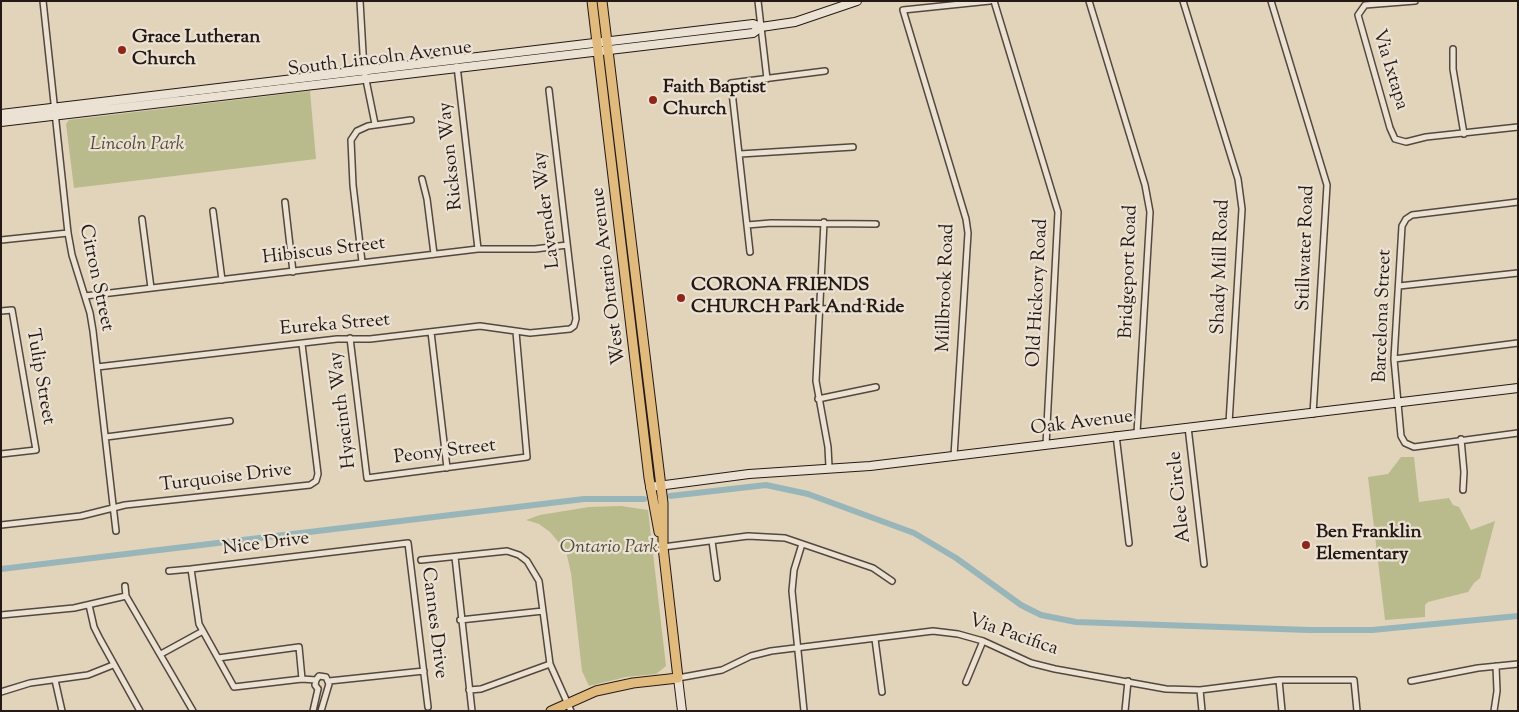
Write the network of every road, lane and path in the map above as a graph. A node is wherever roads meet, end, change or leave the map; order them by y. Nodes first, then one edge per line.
1 (43, 1) edge
2 (360, 1) edge
3 (592, 1) edge
4 (602, 1) edge
5 (758, 1) edge
6 (857, 1) edge
7 (990, 1) edge
8 (994, 1) edge
9 (1089, 1) edge
10 (1183, 1) edge
11 (1271, 1) edge
12 (1415, 1) edge
13 (762, 27) junction
14 (608, 45) junction
15 (598, 46) junction
16 (1453, 48) dead end
17 (457, 63) junction
18 (825, 71) dead end
19 (364, 74) junction
20 (767, 79) junction
21 (549, 90) dead end
22 (56, 111) junction
23 (1, 114) edge
24 (411, 120) dead end
25 (1, 122) edge
26 (376, 124) junction
27 (1518, 127) edge
28 (1464, 134) junction
29 (853, 146) dead end
30 (740, 154) junction
31 (422, 179) dead end
32 (285, 202) dead end
33 (1518, 202) edge
34 (213, 210) dead end
35 (142, 219) dead end
36 (824, 222) junction
37 (876, 224) dead end
38 (747, 225) junction
39 (68, 233) junction
40 (1, 240) edge
41 (567, 245) junction
42 (478, 249) junction
43 (750, 252) dead end
44 (434, 254) junction
45 (362, 262) junction
46 (293, 272) junction
47 (1518, 273) edge
48 (222, 280) junction
49 (1399, 286) junction
50 (150, 288) junction
51 (85, 296) junction
52 (880, 306) dead end
53 (819, 309) junction
54 (1, 311) edge
55 (574, 326) joint
56 (431, 332) junction
57 (516, 332) junction
58 (350, 338) junction
59 (1518, 343) edge
60 (302, 344) junction
61 (1394, 359) junction
62 (97, 367) junction
63 (876, 388) dead end
64 (1518, 388) edge
65 (818, 399) junction
66 (1398, 403) junction
67 (1313, 414) junction
68 (230, 421) dead end
69 (1228, 423) junction
70 (1188, 427) junction
71 (1137, 433) junction
72 (1518, 433) edge
73 (1116, 435) junction
74 (106, 437) junction
75 (1461, 440) junction
76 (1046, 445) junction
77 (1, 454) edge
78 (954, 456) junction
79 (447, 468) junction
80 (829, 468) junction
81 (367, 478) joint
82 (661, 486) junction
83 (650, 487) junction
84 (1463, 490) dead end
85 (114, 508) junction
86 (1, 525) edge
87 (116, 531) dead end
88 (712, 540) junction
89 (408, 543) joint
90 (1129, 543) dead end
91 (802, 544) junction
92 (663, 547) junction
93 (454, 557) junction
94 (421, 560) dead end
95 (1204, 564) dead end
96 (191, 569) junction
97 (169, 571) dead end
98 (717, 578) dead end
99 (892, 581) dead end
100 (124, 586) dead end
101 (126, 596) junction
102 (89, 605) junction
103 (543, 610) junction
104 (1, 616) edge
105 (460, 620) junction
106 (203, 631) junction
107 (875, 639) junction
108 (983, 641) junction
109 (797, 648) junction
110 (161, 654) junction
111 (218, 658) junction
112 (550, 664) junction
113 (1518, 664) edge
114 (113, 665) junction
115 (1496, 666) junction
116 (424, 671) junction
117 (678, 678) junction
118 (302, 679) junction
119 (55, 680) junction
120 (316, 680) junction
121 (1279, 680) junction
122 (329, 681) junction
123 (1128, 681) junction
124 (1411, 681) dead end
125 (966, 682) dead end
126 (327, 688) junction
127 (318, 689) junction
128 (469, 690) junction
129 (1200, 690) junction
130 (1, 692) edge
131 (882, 692) dead end
132 (428, 707) dead end
133 (570, 707) edge
134 (62, 711) edge
135 (140, 711) edge
136 (193, 711) edge
137 (313, 711) edge
138 (321, 711) edge
139 (472, 711) edge
140 (551, 711) edge
141 (682, 711) edge
142 (804, 711) edge
143 (1125, 711) edge
144 (1202, 711) edge
145 (1282, 711) edge
146 (1357, 711) edge
147 (1494, 711) edge

1 - 22 street, Citron Street
2 - 19 street
3 - 15 main road, West Ontario Avenue
4 - 14 main road, West Ontario Avenue
5 - 13 street
6 - 13 main road, South Lincoln Avenue
7 - 78 street, Millbrook Road
8 - 76 street, Old Hickory Road
9 - 71 street, Bridgeport Road
10 - 69 street, Shady Mill Road
11 - 67 street, Stillwater Road
12 - 28 street, Via Ixtapa
13 - 14 main road, South Lincoln Avenue
13 - 20 street
14 - 15 main road, South Lincoln Avenue
14 - 82 main road, West Ontario Avenue
15 - 17 main road, South Lincoln Avenue
15 - 83 main road, West Ontario Avenue
16 - 28 street
17 - 19 main road, South Lincoln Avenue
17 - 42 street, Rickson Way
18 - 20 street
19 - 22 main road, South Lincoln Avenue
19 - 26 street
20 - 30 street
21 - 41 street, Lavender Way
22 - 23 main road, South Lincoln Avenue
22 - 25 main road, South Lincoln Avenue
22 - 39 street, Citron Street
24 - 26 street
26 - 45 street
27 - 28 street
29 - 30 street
30 - 38 street
31 - 44 street
32 - 46 street
33 - 49 street, Barcelona Street
34 - 48 street
35 - 50 street
36 - 37 street
36 - 38 street
36 - 53 street
38 - 43 street
39 - 40 street
39 - 51 street, Citron Street
41 - 42 street, Hibiscus Street
41 - 55 street, Lavender Way
42 - 44 street, Hibiscus Street
44 - 45 street, Hibiscus Street
45 - 46 street, Hibiscus Street
46 - 48 street, Hibiscus Street
47 - 49 street
48 - 50 street, Hibiscus Street
49 - 61 street, Barcelona Street
50 - 51 street, Hibiscus Street
51 - 62 street, Citron Street
52 - 53 street
53 - 65 street
54 - 77 street, Tulip Street
55 - 57 street, Eureka Street
56 - 57 street, Eureka Street
56 - 58 street, Eureka Street
56 - 79 street
57 - 79 street, Peony Street
58 - 60 street, Eureka Street
58 - 81 street, Hyacinth Way
59 - 61 street
60 - 62 street, Eureka Street
60 - 85 street, Turquoise Drive
61 - 66 street, Barcelona Street
62 - 74 street, Citron Street
63 - 65 street
64 - 66 main road, Oak Avenue
65 - 80 street
66 - 67 main road, Oak Avenue
66 - 75 street, Barcelona Street
67 - 69 main road, Oak Avenue
68 - 74 street
69 - 70 main road, Oak Avenue
70 - 71 main road, Oak Avenue
70 - 95 street, Alee Circle
71 - 73 main road, Oak Avenue
72 - 75 street
73 - 76 main road, Oak Avenue
73 - 90 street
74 - 85 street, Citron Street
75 - 84 street
76 - 78 main road, Oak Avenue
78 - 80 main road, Oak Avenue
79 - 81 street, Peony Street
80 - 82 main road, Oak Avenue
82 - 83 main road, Oak Avenue
82 - 92 main road, West Ontario Avenue
83 - 92 main road, West Ontario Avenue
85 - 86 street, Turquoise Drive
85 - 87 street, Citron Street
88 - 91 street
88 - 92 street
88 - 98 street
89 - 96 street, Nice Drive
89 - 116 street, Cannes Drive
91 - 99 street
91 - 109 street
92 - 117 main road, West Ontario Avenue
93 - 94 street
93 - 103 street
93 - 105 street
96 - 97 street, Nice Drive
96 - 106 street
100 - 101 street
101 - 102 street
101 - 110 street
102 - 104 street
102 - 114 street
103 - 105 street
103 - 112 street
105 - 128 street
106 - 110 street
106 - 111 street
107 - 108 street, Via Pacifica
107 - 109 street, Via Pacifica
107 - 131 street
108 - 123 street, Via Pacifica
108 - 125 street
109 - 117 street, Via Pacifica
109 - 142 street
110 - 136 street
111 - 118 street
111 - 118 street
112 - 128 street
112 - 133 street
113 - 115 street
114 - 119 street
114 - 135 street
115 - 124 street
115 - 147 street
116 - 122 street
116 - 132 street, Cannes Drive
117 - 133 main road, Via Pacifica
117 - 141 main road, West Ontario Avenue
118 - 120 street
119 - 130 street
119 - 134 street
120 - 122 street
120 - 127 street
121 - 129 street, Via Pacifica
121 - 145 street
121 - 146 street, Via Pacifica
122 - 126 street
123 - 129 street, Via Pacifica
123 - 143 street
126 - 127 street
126 - 138 street
127 - 137 street
128 - 139 street
129 - 144 street
133 - 140 main road, Via Pacifica

